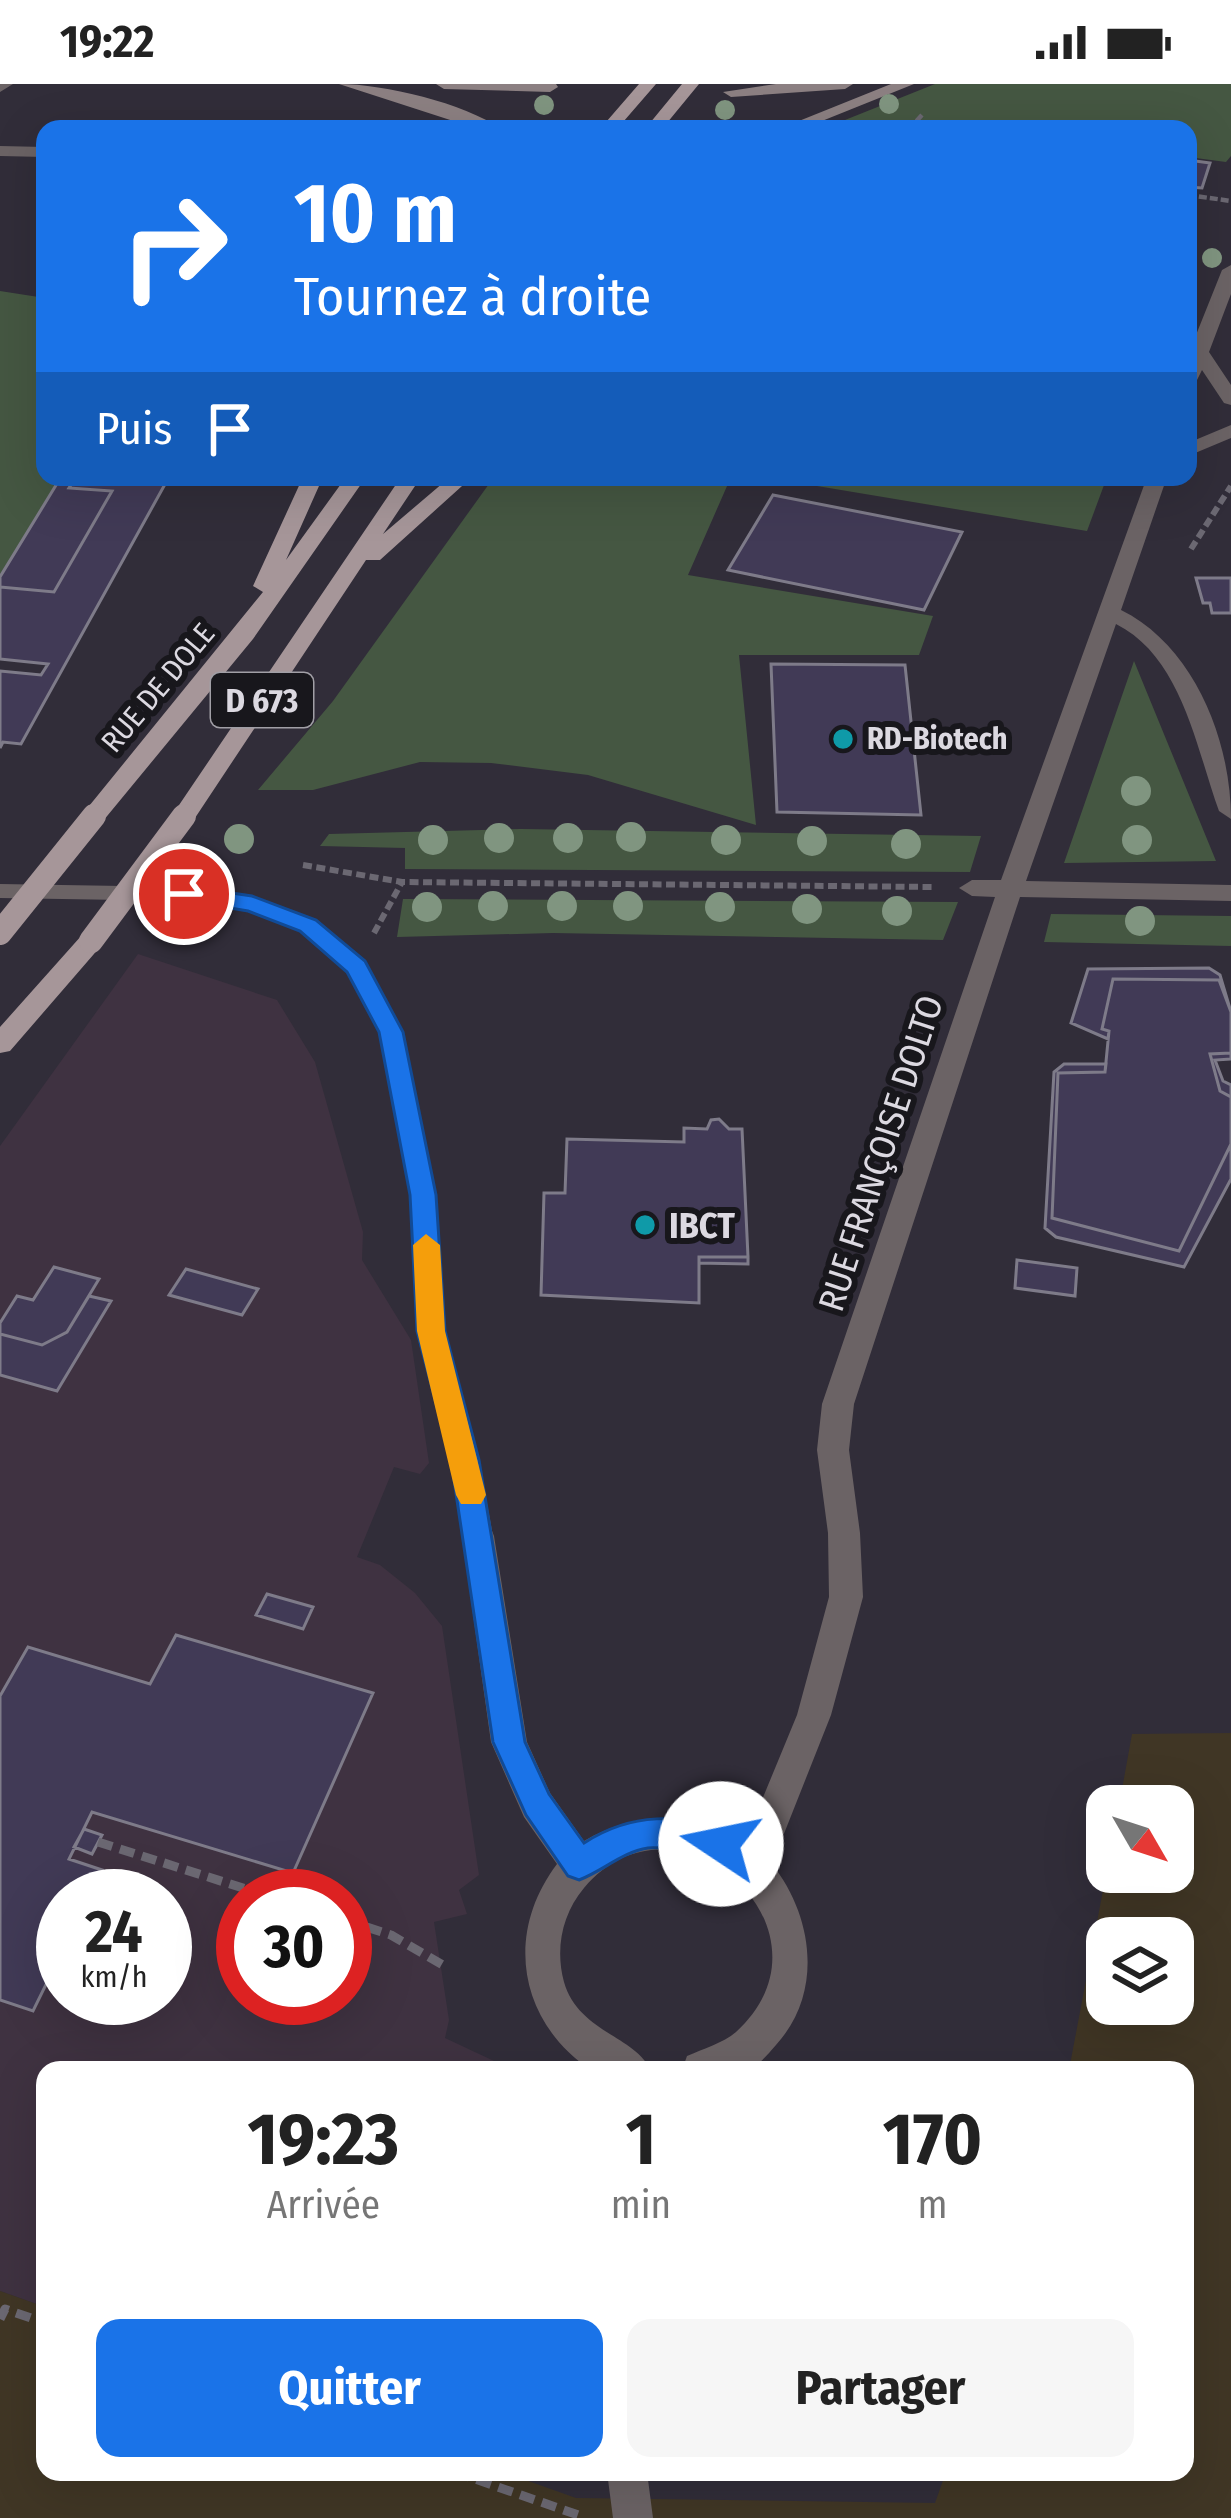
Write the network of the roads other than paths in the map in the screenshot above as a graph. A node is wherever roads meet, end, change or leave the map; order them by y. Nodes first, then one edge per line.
1 (347, 84) edge
2 (444, 84) edge
3 (648, 84) edge
4 (692, 84) edge
5 (845, 84) edge
6 (906, 84) edge
7 (555, 85) edge
8 (720, 88) edge
9 (753, 104) dead end
10 (500, 120) edge
11 (616, 120) edge
12 (661, 120) edge
13 (811, 120) edge
14 (0, 151) edge
15 (36, 152) edge
16 (1231, 270) edge
17 (1201, 355) junction
18 (1197, 363) edge
19 (1231, 399) edge
20 (1231, 431) edge
21 (1197, 439) edge
22 (308, 486) edge
23 (350, 486) edge
24 (404, 486) edge
25 (452, 486) edge
26 (1154, 486) edge
27 (340, 583) junction
28 (1112, 614) junction
29 (245, 634) junction
30 (1231, 812) edge
31 (972, 888) road end
32 (1012, 888) junction
33 (0, 891) edge
34 (1231, 893) edge
35 (0, 933) edge
36 (0, 1044) edge
37 (478, 1536) joint
38 (579, 1865) junction
39 (753, 1865) junction
40 (612, 2061) edge
41 (727, 2061) edge
42 (628, 2481) edge
43 (633, 2518) edge

1 - 10 main road
2 - 7 main road
3 - 11 main road
4 - 12 main road
5 - 8 main road
6 - 13 main road
7 - 10 main road
8 - 9 main road
14 - 15 street
16 - 17 street
17 - 18 street
17 - 19 street
20 - 21 street
22 - 29 main road
23 - 29 main road, RUE DE DOLE / D 673
24 - 27 main road, D 673
25 - 27 main road
26 - 28 street, RUE FRANÇOISE DOLTO
27 - 36 main road, D 673, bridge
28 - 30 street
28 - 32 street, RUE FRANÇOISE DOLTO
29 - 35 main road, RUE DE DOLE / D 673, bridge
31 - 32 street
32 - 34 street
32 - 39 street, RUE FRANÇOISE DOLTO
33 - 37 lane
37 - 38 street
38 - 39 street
38 - 40 street
39 - 41 street
42 - 43 lane

